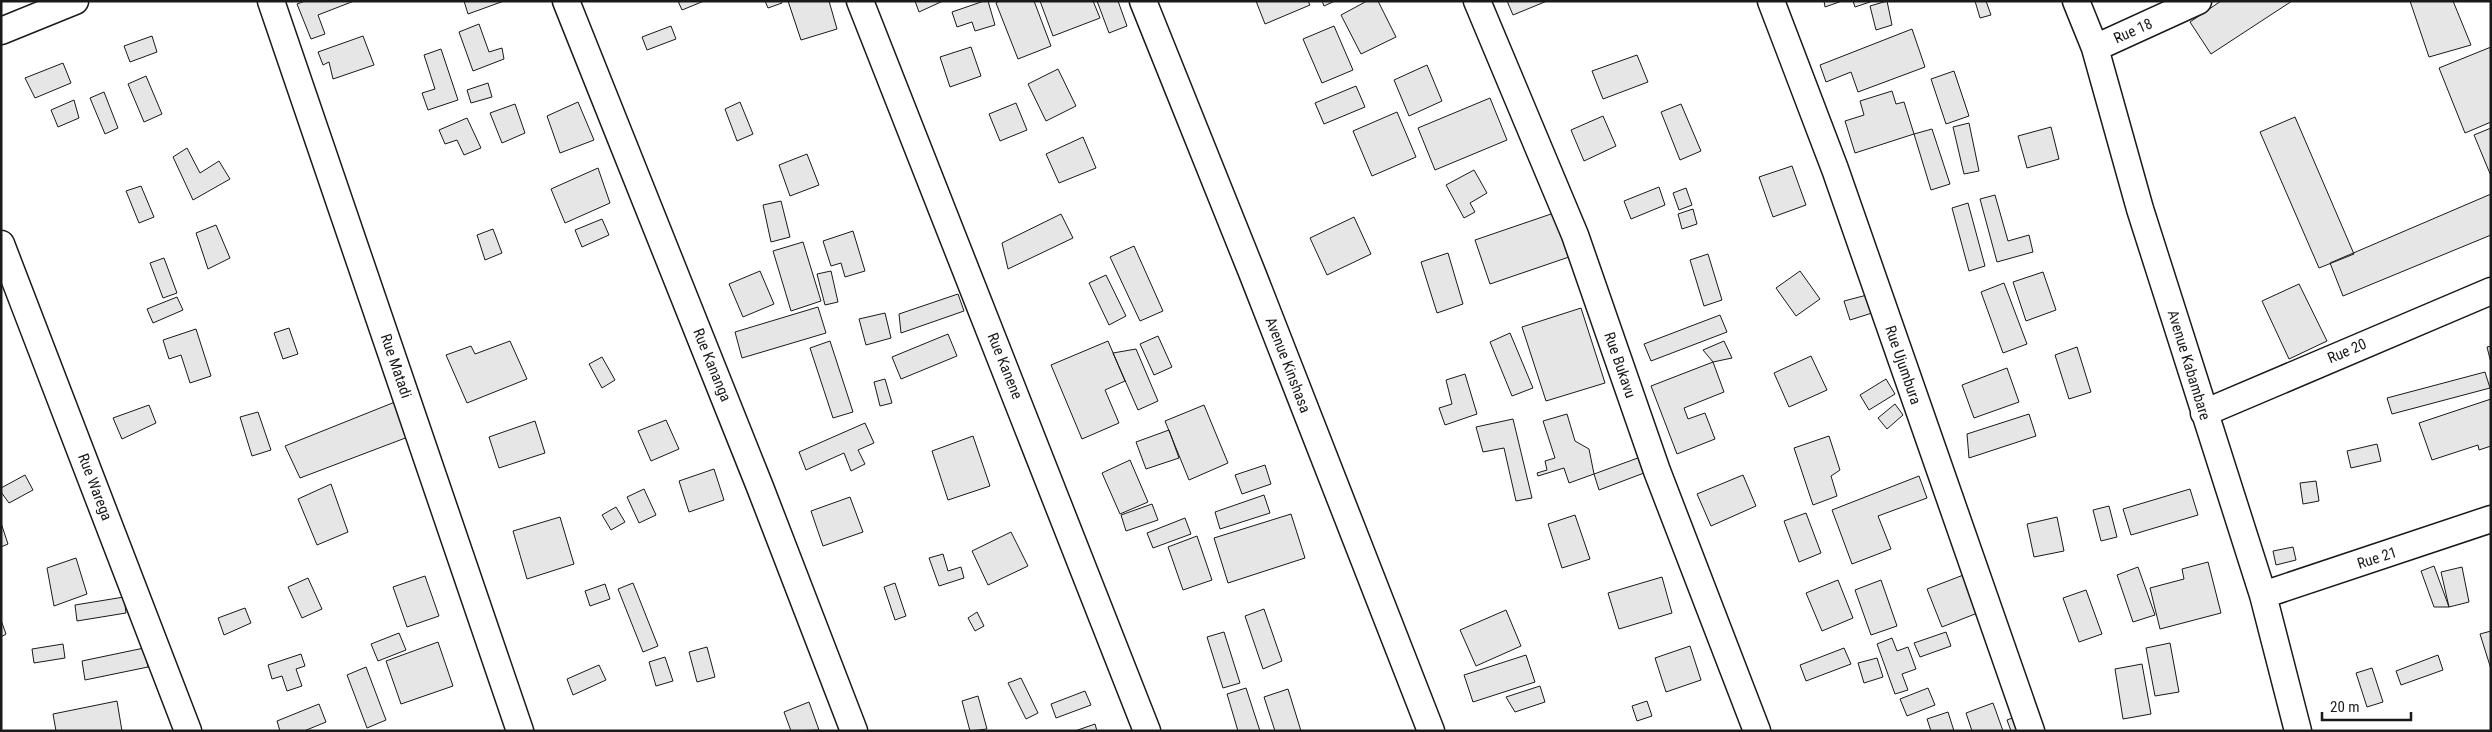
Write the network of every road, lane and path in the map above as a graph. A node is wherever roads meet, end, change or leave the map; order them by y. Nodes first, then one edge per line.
1 (272, 1) edge
2 (566, 1) edge
3 (860, 1) edge
4 (1143, 1) edge
5 (1477, 1) edge
6 (1771, 1) edge
7 (2076, 1) edge
8 (2198, 1) edge
9 (66, 3) edge
10 (1, 31) edge
11 (2095, 48) junction
12 (1, 244) edge
13 (2491, 291) edge
14 (2204, 412) junction
15 (2491, 519) edge
16 (2263, 595) junction
17 (188, 731) edge
18 (520, 731) edge
19 (854, 731) edge
20 (1147, 731) edge
21 (1431, 731) edge
22 (1757, 731) edge
23 (2031, 731) edge
24 (2298, 731) edge

1 - 18 street, Rue Matadi
2 - 19 street, Rue Kananga
3 - 20 street, Rue Kanene
4 - 21 street, Avenue Kinshasa
5 - 22 street, Rue Bukavu
6 - 23 street, Rue Ujumbura
7 - 11 street, Avenue Kabambare
8 - 11 street, Rue 18
9 - 10 street
11 - 14 street, Avenue Kabambare
12 - 17 street, Rue Warega
13 - 14 street, Rue 20
14 - 16 street, Avenue Kabambare
15 - 16 street, Rue 21
16 - 24 street, Avenue Kabambare

